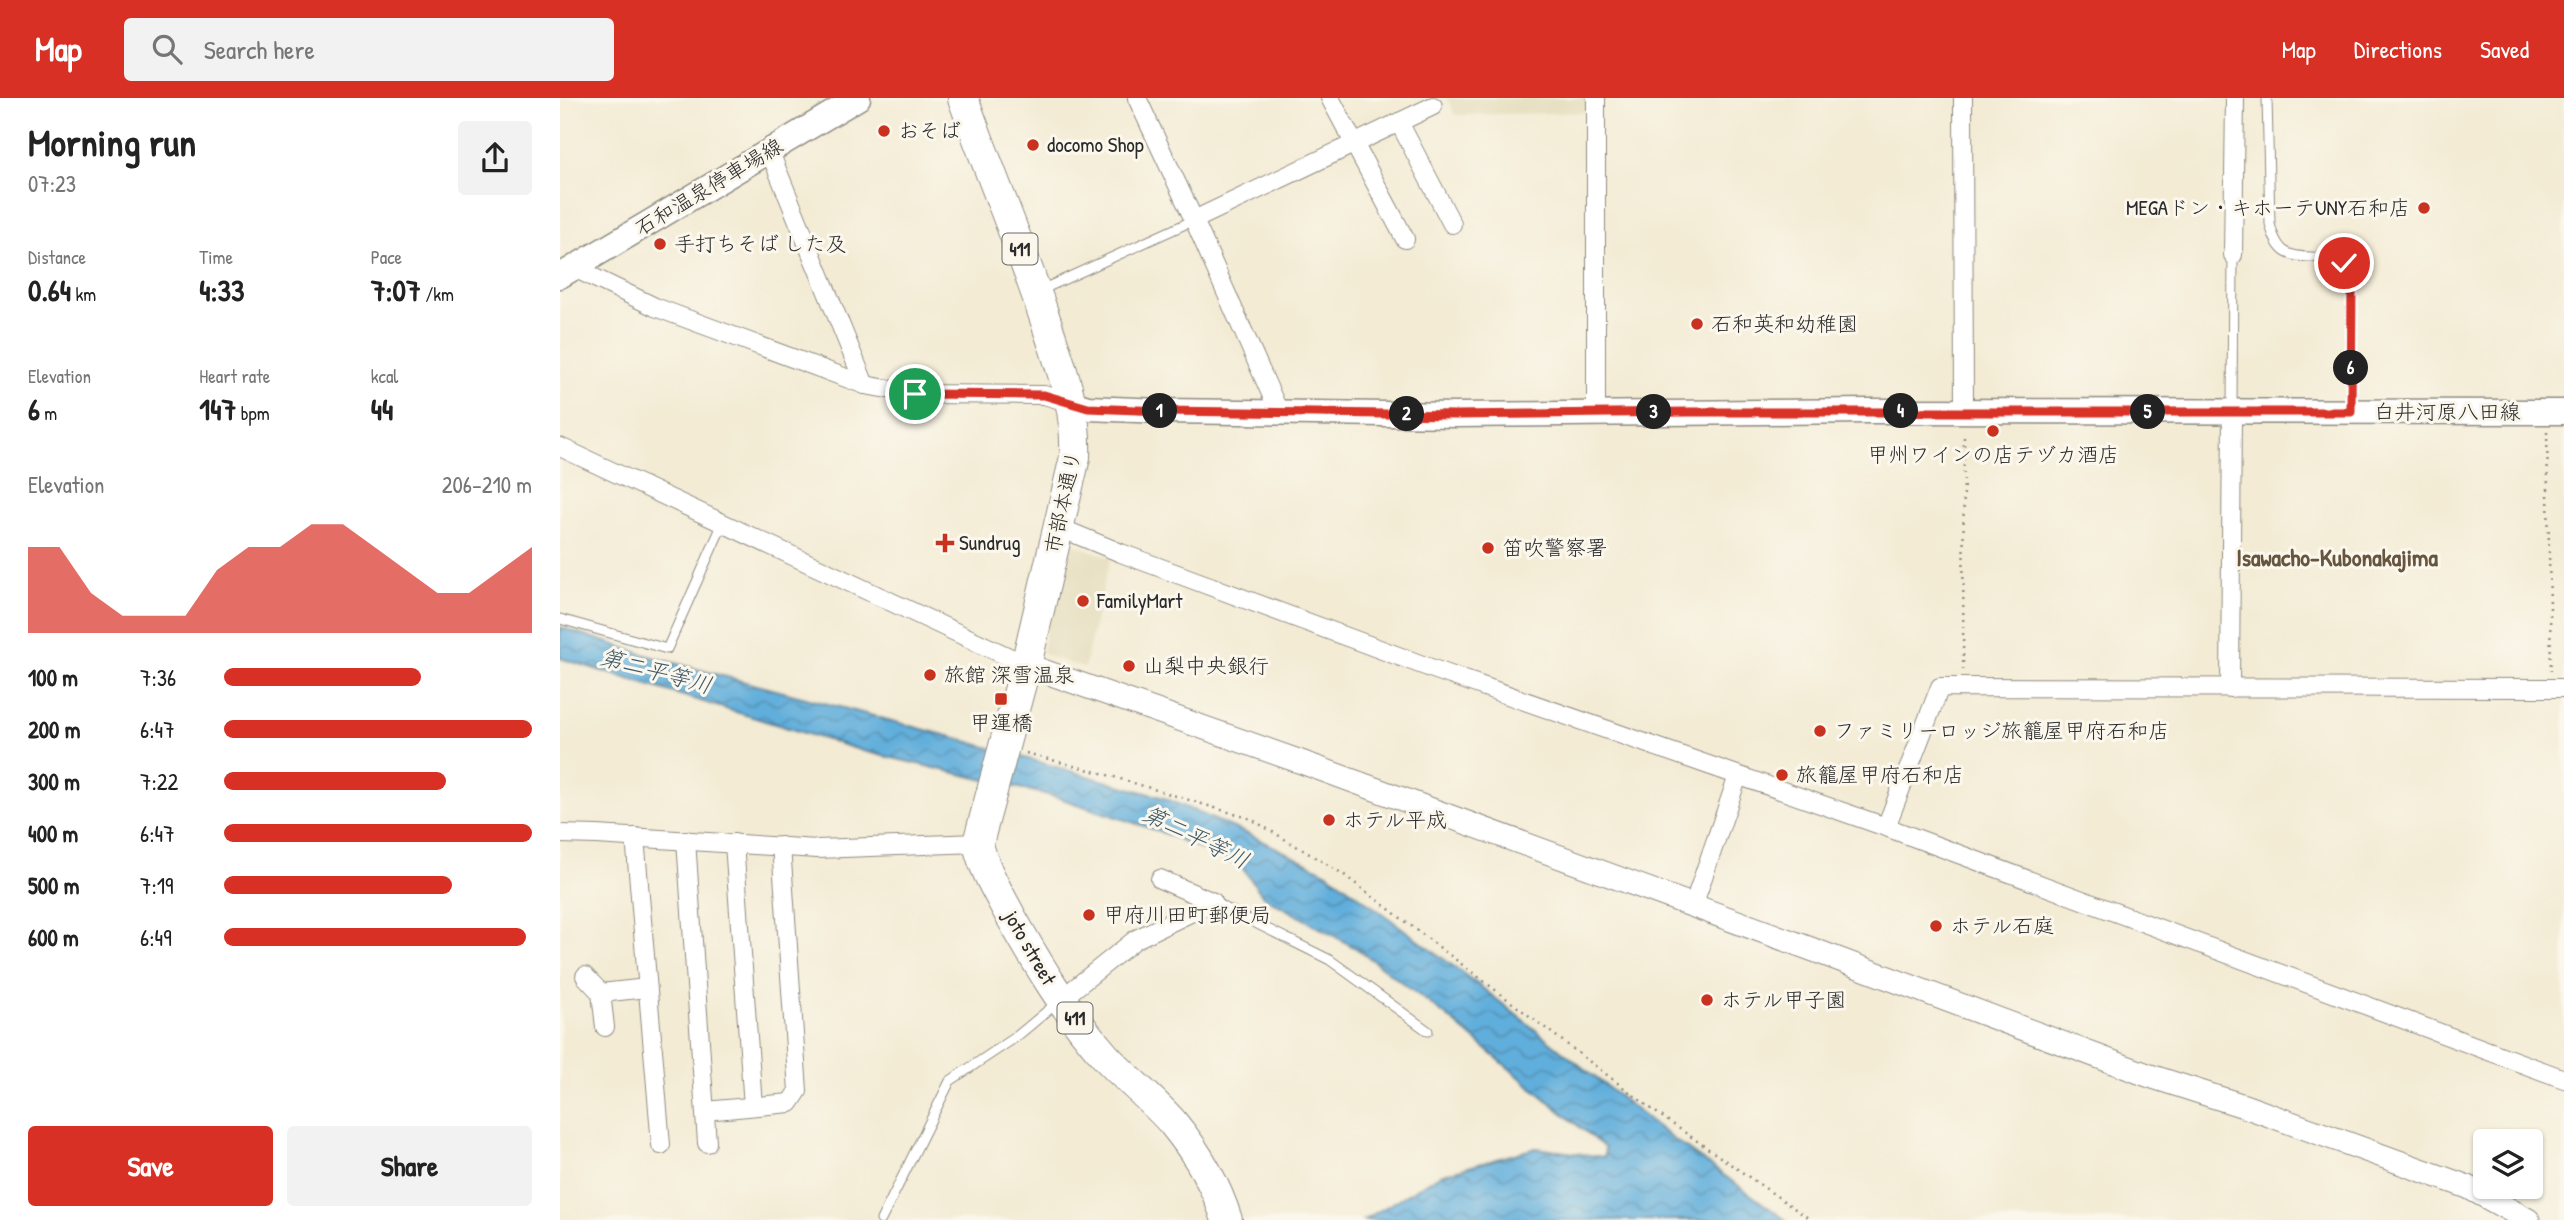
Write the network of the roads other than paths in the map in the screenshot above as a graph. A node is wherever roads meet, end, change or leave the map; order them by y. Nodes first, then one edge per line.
1 (858, 98) edge
2 (963, 98) edge
3 (1137, 98) edge
4 (1329, 98) edge
5 (1596, 98) edge
6 (1963, 98) edge
7 (2235, 98) edge
8 (2267, 98) edge
9 (1433, 106) dead end
10 (1399, 122) junction
11 (1354, 144) junction
12 (769, 150) junction
13 (1194, 220) junction
14 (1452, 225) dead end
15 (1405, 239) dead end
16 (2233, 255) joint
17 (567, 272) edge
18 (1036, 292) junction
19 (865, 385) junction
20 (1071, 403) junction
21 (1964, 411) junction
22 (1279, 412) junction
23 (1596, 412) junction
24 (2232, 412) junction
25 (2351, 412) junction
26 (2555, 412) edge
27 (560, 447) edge
28 (723, 523) junction
29 (1058, 527) junction
30 (560, 619) edge
31 (1026, 665) junction
32 (2230, 688) junction
33 (2557, 688) edge
34 (1738, 776) junction
35 (1886, 827) junction
36 (560, 834) edge
37 (635, 837) junction
38 (686, 840) junction
39 (734, 843) junction
40 (978, 843) junction
41 (781, 846) junction
42 (1160, 879) dead end
43 (1213, 902) junction
44 (1693, 906) junction
45 (585, 976) dead end
46 (647, 988) junction
47 (601, 993) junction
48 (1060, 1000) junction
49 (605, 1027) dead end
50 (1428, 1031) dead end
51 (2564, 1079) edge
52 (753, 1106) junction
53 (705, 1111) junction
54 (707, 1143) dead end
55 (661, 1145) dead end
56 (881, 1220) edge
57 (1227, 1220) edge
58 (2528, 1220) edge

1 - 12 main road, 石和温泉停車場線
2 - 18 highway, 市部本通り / 411
3 - 13 street
4 - 11 street
5 - 23 street
6 - 21 street
7 - 16 street
8 - 25 lane
9 - 10 street
10 - 11 street
10 - 14 street
11 - 13 street
11 - 15 street
12 - 17 main road, 石和温泉停車場線
12 - 19 street
13 - 18 lane
13 - 22 street
16 - 24 lane
17 - 19 street
18 - 20 highway, 市部本通り / 411
19 - 20 street
20 - 22 main road, 白井河原八田線
20 - 29 highway, 市部本通り / 411
21 - 23 main road, 白井河原八田線
21 - 24 main road, 白井河原八田線
22 - 23 main road, 白井河原八田線
24 - 25 main road, 白井河原八田線
24 - 32 street
25 - 26 main road, 白井河原八田線
27 - 28 street
28 - 30 lane
28 - 31 street
29 - 31 highway, 市部本通り / 411
29 - 34 street
31 - 40 highway, 市部本通り / 411
31 - 44 street
32 - 33 street
32 - 35 street
34 - 35 street
34 - 44 street
35 - 51 street
36 - 37 street
37 - 38 street
37 - 46 street
38 - 39 street
38 - 53 street
39 - 41 street
39 - 52 street
40 - 41 street
40 - 48 highway, joto street / 411
41 - 52 street
42 - 43 street
43 - 48 street
43 - 50 lane
44 - 58 street
45 - 47 street
46 - 47 street
46 - 55 street
47 - 49 street
48 - 56 lane
48 - 57 highway, joto street / 411
52 - 53 street
53 - 54 street

